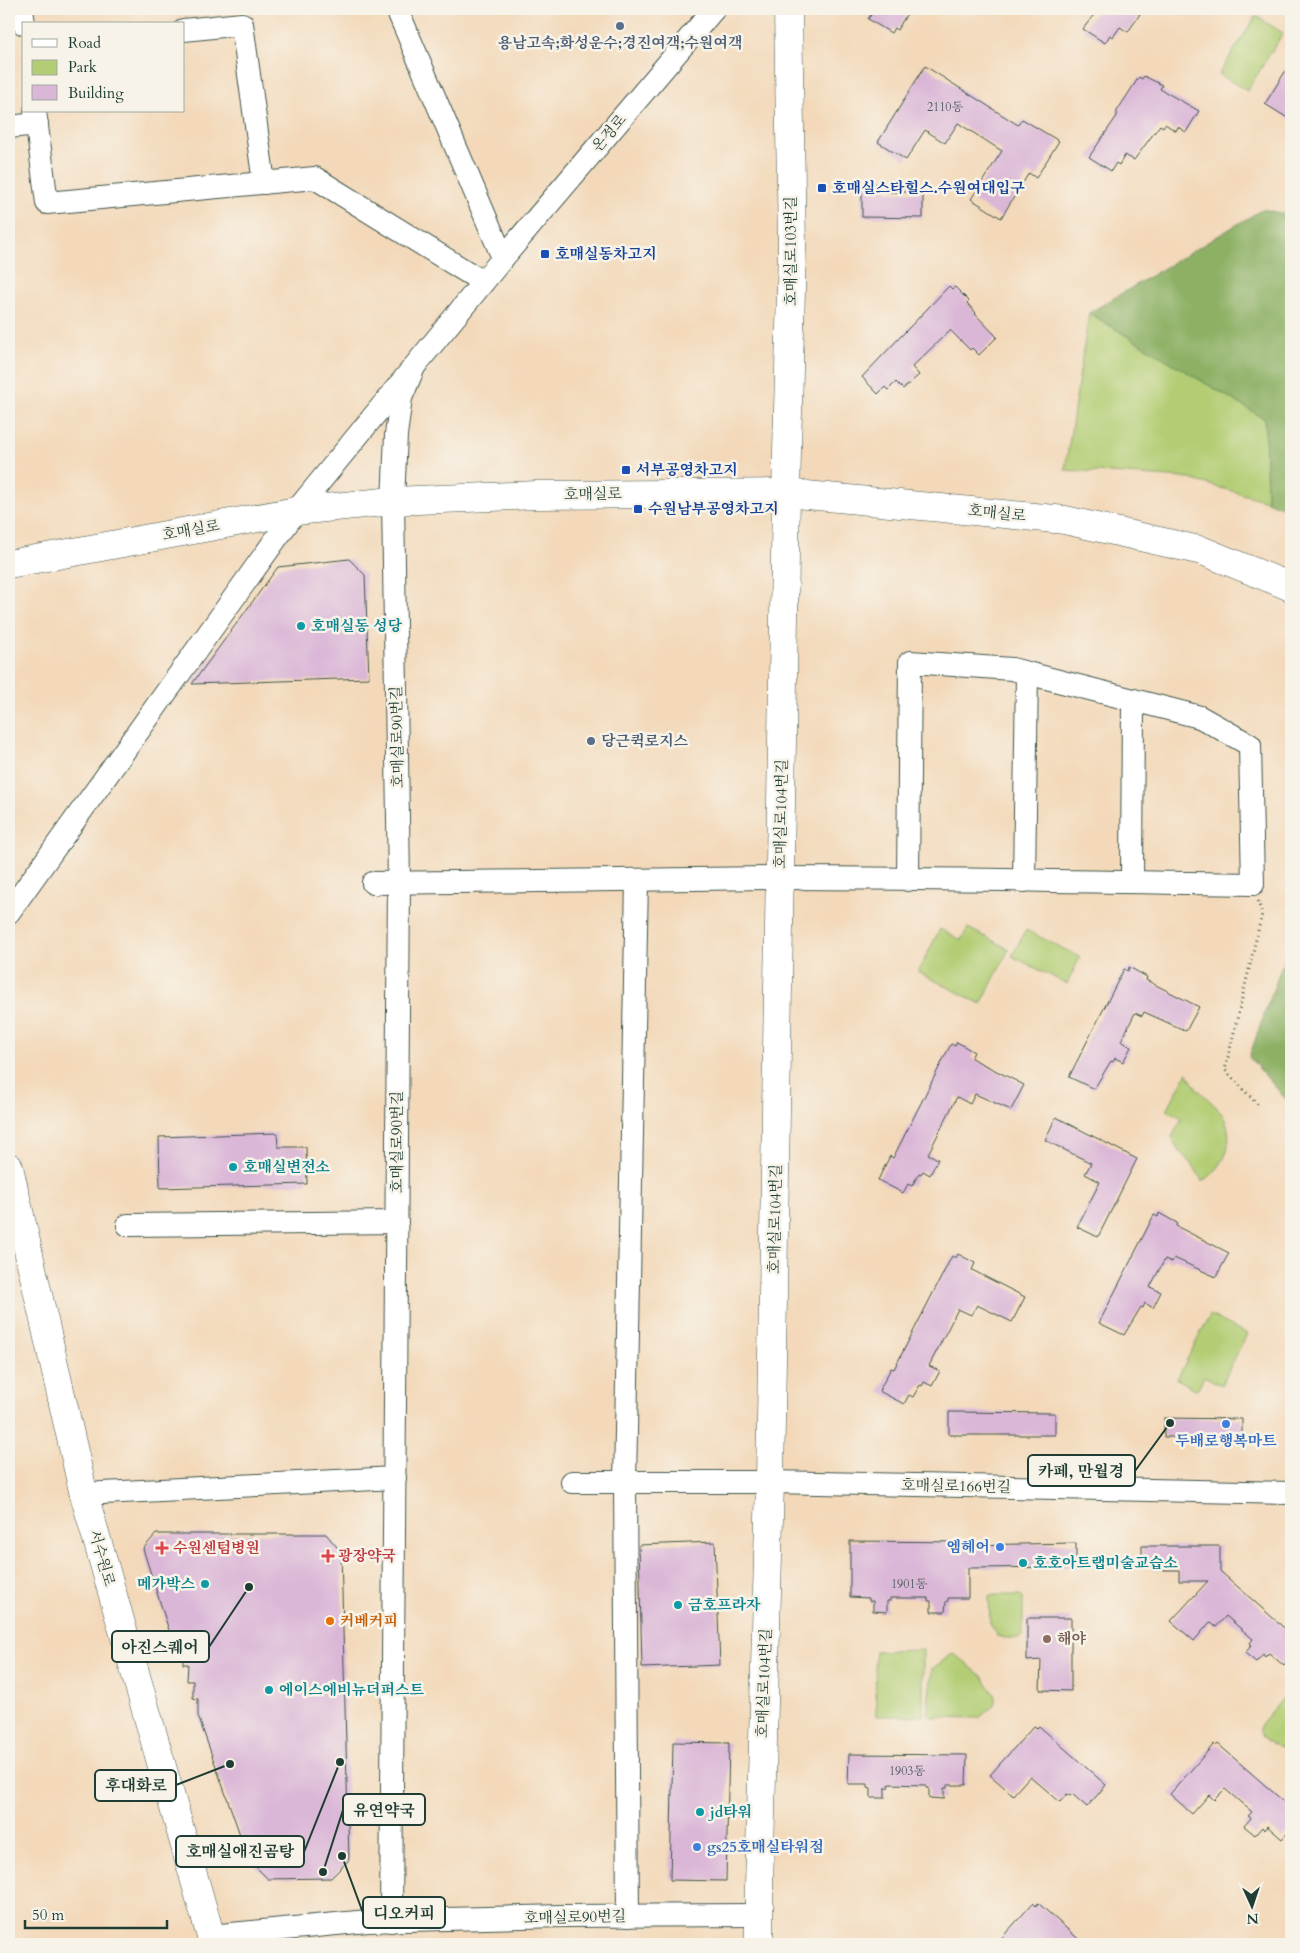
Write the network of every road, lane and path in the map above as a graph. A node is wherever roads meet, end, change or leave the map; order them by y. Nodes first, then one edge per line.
1 (22, 9) edge
2 (397, 9) edge
3 (714, 9) edge
4 (788, 9) edge
5 (24, 22) edge
6 (185, 30) edge
7 (36, 118) edge
8 (9, 127) edge
9 (264, 183) junction
10 (504, 258) junction
11 (483, 282) junction
12 (414, 367) junction
13 (786, 493) junction
14 (393, 501) junction
15 (296, 511) junction
16 (9, 564) edge
17 (1291, 587) edge
18 (1027, 673) junction
19 (1133, 700) junction
20 (781, 878) junction
21 (637, 880) junction
22 (908, 880) junction
23 (1024, 881) junction
24 (399, 882) junction
25 (1132, 882) junction
26 (373, 883) dead end
27 (1253, 884) junction
28 (9, 912) edge
29 (1259, 1106) dead end
30 (9, 1167) edge
31 (396, 1222) junction
32 (128, 1225) dead end
33 (395, 1478) junction
34 (572, 1482) dead end
35 (625, 1482) junction
36 (770, 1482) junction
37 (1291, 1493) edge
38 (84, 1494) junction
39 (759, 1915) junction
40 (628, 1916) junction
41 (391, 1921) junction
42 (212, 1940) edge
43 (759, 1944) edge

1 - 5 street
2 - 10 street
3 - 10 street, 온정로
4 - 13 street, 호매실로103번길
6 - 9 street
7 - 8 street
7 - 9 street
9 - 11 street
10 - 11 street, 온정로
11 - 12 street, 온정로
12 - 14 street, 호매실로90번길
12 - 15 street, 온정로
13 - 14 street, 호매실로
13 - 17 street, 호매실로
13 - 20 street, 호매실로104번길
14 - 15 street, 호매실로
14 - 24 street, 호매실로90번길
15 - 16 street, 호매실로
15 - 28 street, 온정로
18 - 19 street
18 - 22 street
18 - 23 street
19 - 25 street
19 - 27 street
20 - 21 street
20 - 22 street
20 - 36 street, 호매실로104번길
21 - 24 street
21 - 35 street
22 - 23 street
23 - 25 street
24 - 26 street
24 - 31 street, 호매실로90번길
25 - 27 street
27 - 29 path
30 - 38 street, 서수원로
31 - 32 street
31 - 33 street, 호매실로90번길
33 - 38 street
33 - 41 street, 호매실로90번길
34 - 35 street, 호매실로166번길
35 - 36 street, 호매실로166번길
35 - 40 street
36 - 37 street, 호매실로166번길
36 - 39 street, 호매실로104번길
38 - 42 street, 서수원로
39 - 40 street, 호매실로90번길
39 - 43 street, 호매실로104번길
40 - 41 street, 호매실로90번길
41 - 42 street, 호매실로90번길

